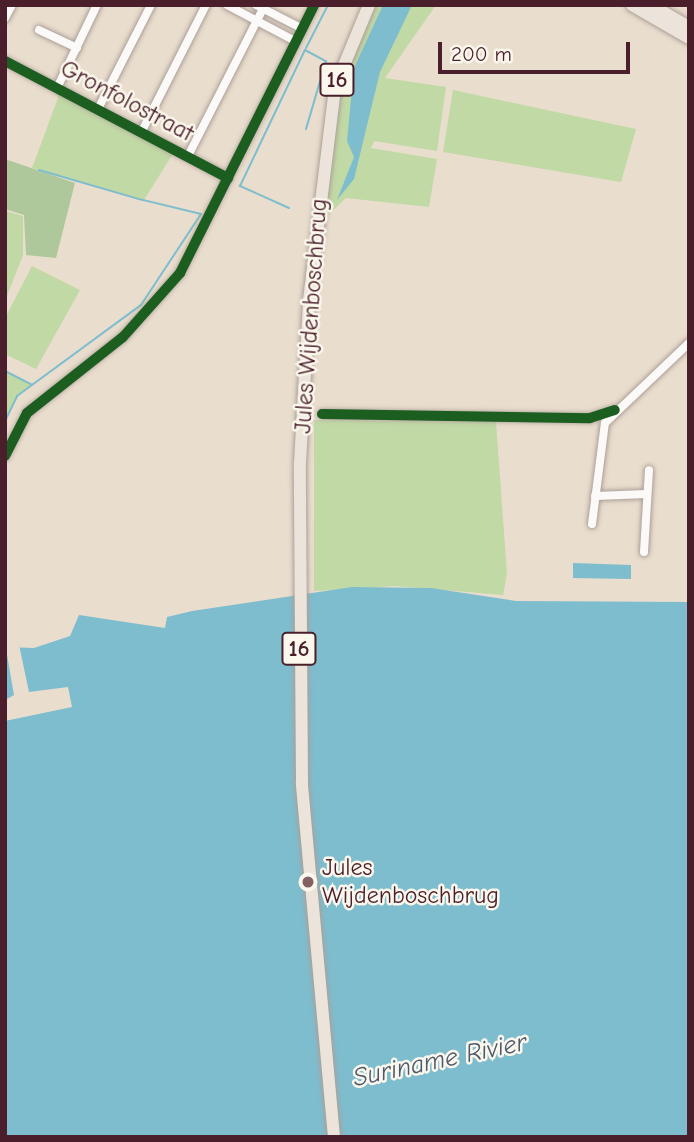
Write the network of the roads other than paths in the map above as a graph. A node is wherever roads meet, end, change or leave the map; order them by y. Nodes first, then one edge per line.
1 (12, 5) edge
2 (97, 5) edge
3 (151, 5) edge
4 (205, 5) edge
5 (227, 5) edge
6 (314, 5) edge
7 (369, 5) edge
8 (632, 5) edge
9 (651, 5) edge
10 (261, 6) edge
11 (5, 18) edge
12 (256, 21) junction
13 (689, 27) edge
14 (301, 28) junction
15 (39, 30) dead end
16 (689, 38) edge
17 (295, 41) junction
18 (77, 48) junction
19 (5, 61) edge
20 (57, 88) junction
21 (98, 109) junction
22 (142, 131) junction
23 (187, 156) junction
24 (228, 178) junction
25 (689, 343) edge
26 (615, 410) junction
27 (322, 414) dead end
28 (5, 456) edge
29 (649, 470) dead end
30 (647, 494) junction
31 (594, 496) junction
32 (592, 524) dead end
33 (644, 552) dead end
34 (334, 1137) edge

1 - 11 street
2 - 18 street
3 - 21 street
4 - 22 street
5 - 12 street
6 - 14 street
7 - 34 main road, Jules Wijdenboschbrug / 16
8 - 16 main road
9 - 13 main road
10 - 12 street
10 - 14 street
12 - 17 street
12 - 23 street
14 - 17 street
15 - 18 street
17 - 24 street
18 - 20 street
19 - 20 street, Gronfolostraat
20 - 21 street, Gronfolostraat
21 - 22 street, Gronfolostraat
22 - 23 street, Gronfolostraat
23 - 24 street, Gronfolostraat
24 - 28 street
25 - 26 street
26 - 27 street
26 - 31 street
29 - 30 street
30 - 31 street
30 - 33 street
31 - 32 street

